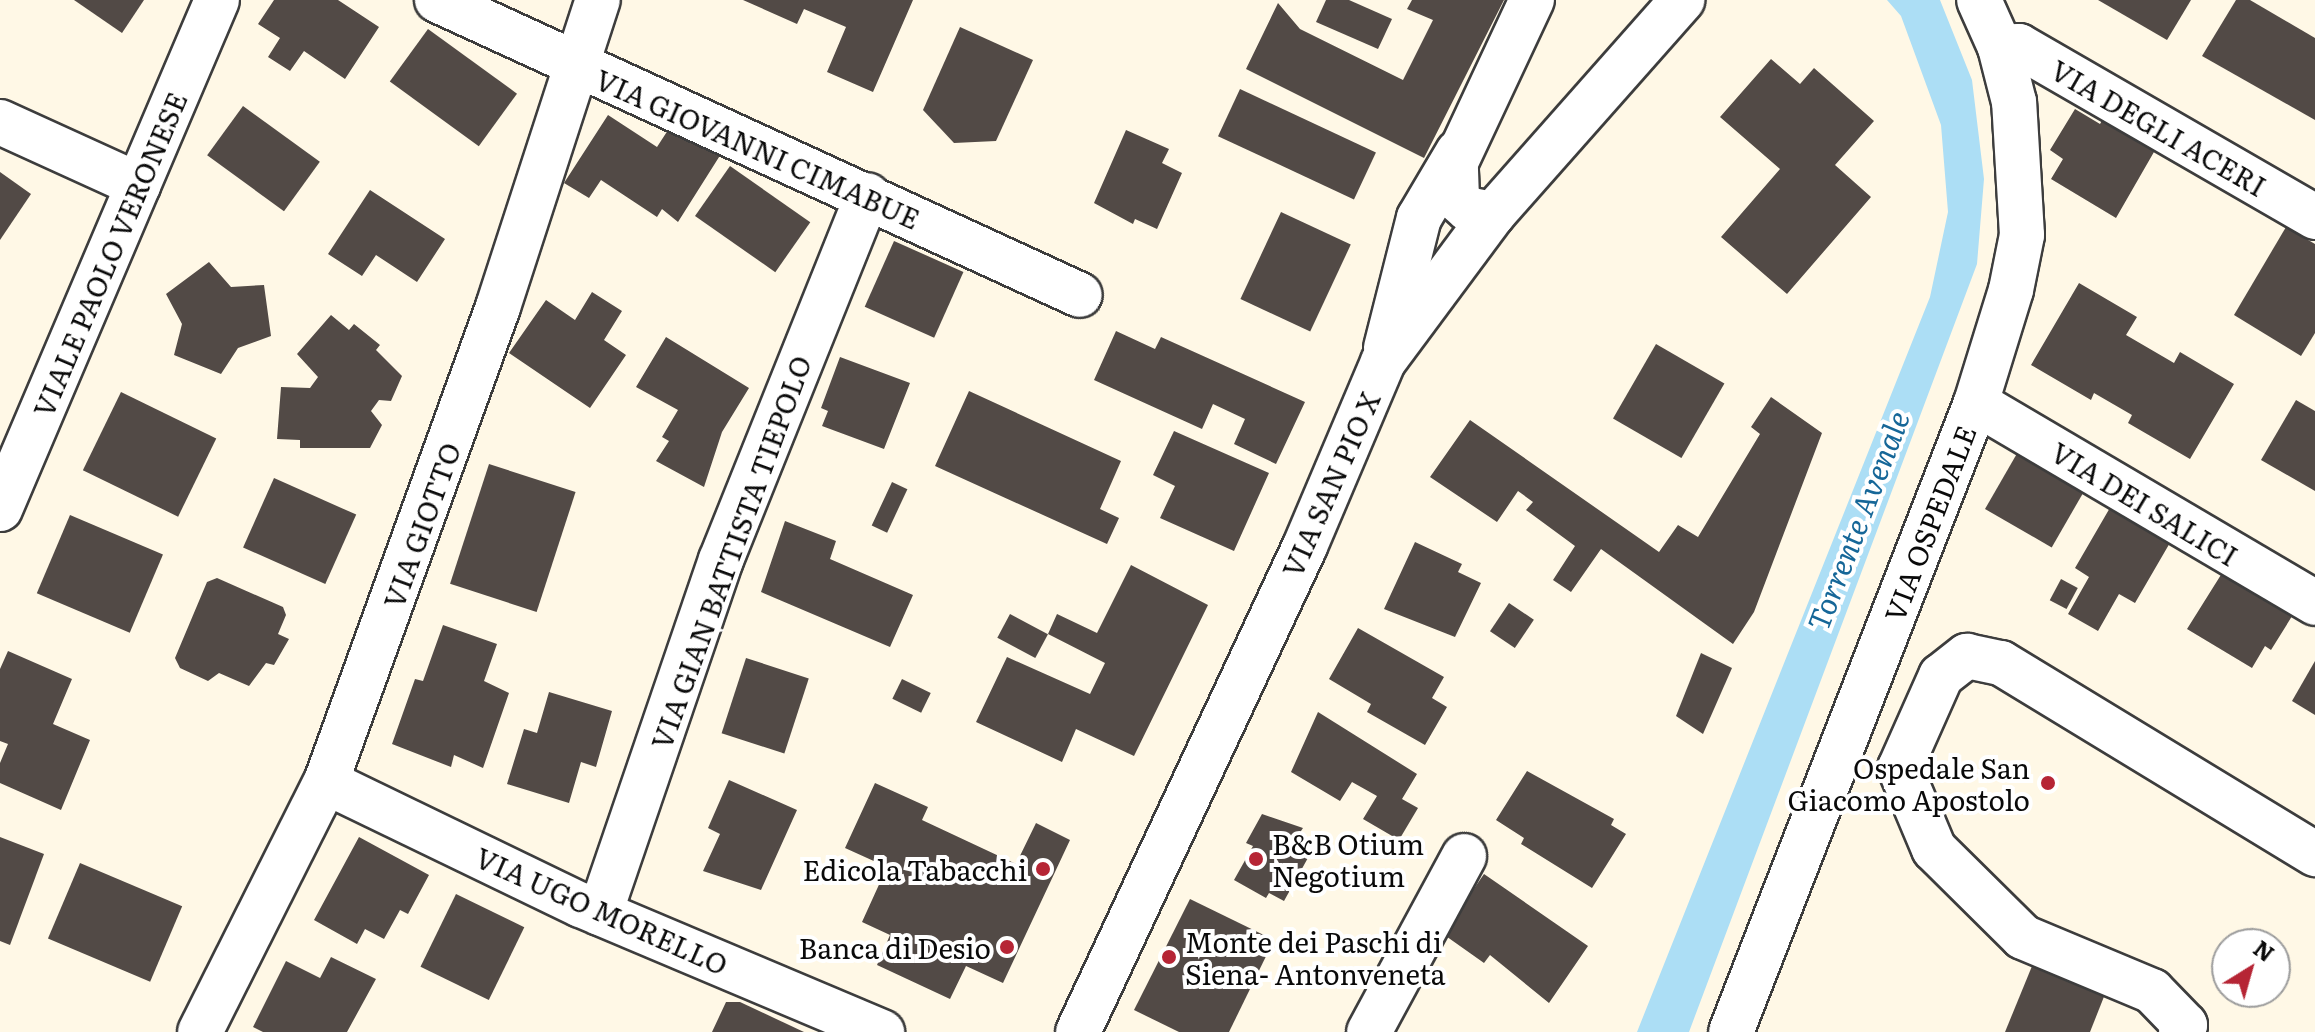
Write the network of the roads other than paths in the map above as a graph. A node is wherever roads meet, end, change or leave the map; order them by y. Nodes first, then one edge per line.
1 (217, 0) edge
2 (437, 0) edge
3 (598, 0) edge
4 (1532, 0) edge
5 (1682, 0) edge
6 (1979, 0) edge
7 (2000, 47) junction
8 (576, 67) junction
9 (0, 122) edge
10 (1459, 150) junction
11 (138, 185) junction
12 (868, 195) junction
13 (1493, 214) junction
14 (2315, 217) edge
15 (1080, 295) dead end
16 (1383, 362) junction
17 (1976, 403) junction
18 (0, 509) edge
19 (2315, 603) edge
20 (326, 782) junction
21 (2315, 854) edge
22 (1464, 856) dead end
23 (600, 913) junction
24 (1083, 1030) edge
25 (200, 1032) edge
26 (882, 1032) edge
27 (1369, 1032) edge
28 (1731, 1032) edge
29 (2181, 1032) edge

1 - 11 street, VIALE PAOLO VERONESE
2 - 8 street, VIA GIOVANNI CIMABUE
3 - 8 street, VIA GIOTTO
4 - 10 street
5 - 13 street, VIA SAN PIO X
6 - 7 street, VIA OSPEDALE
7 - 14 street, VIA DEGLI ACERI
7 - 17 street, VIA OSPEDALE
8 - 12 street, VIA GIOVANNI CIMABUE
8 - 20 street, VIA GIOTTO
9 - 11 street
10 - 13 street
10 - 16 street
11 - 18 street, VIALE PAOLO VERONESE
12 - 15 street, VIA GIOVANNI CIMABUE
12 - 23 street, VIA GIAN BATTISTA TIEPOLO
13 - 16 street, VIA SAN PIO X
16 - 24 street, VIA SAN PIO X
17 - 19 street, VIA DEI SALICI
17 - 28 street, VIA OSPEDALE
20 - 23 street, VIA UGO MORELLO
20 - 25 street, VIA GIOTTO
21 - 29 street
22 - 27 street
23 - 26 street, VIA UGO MORELLO

